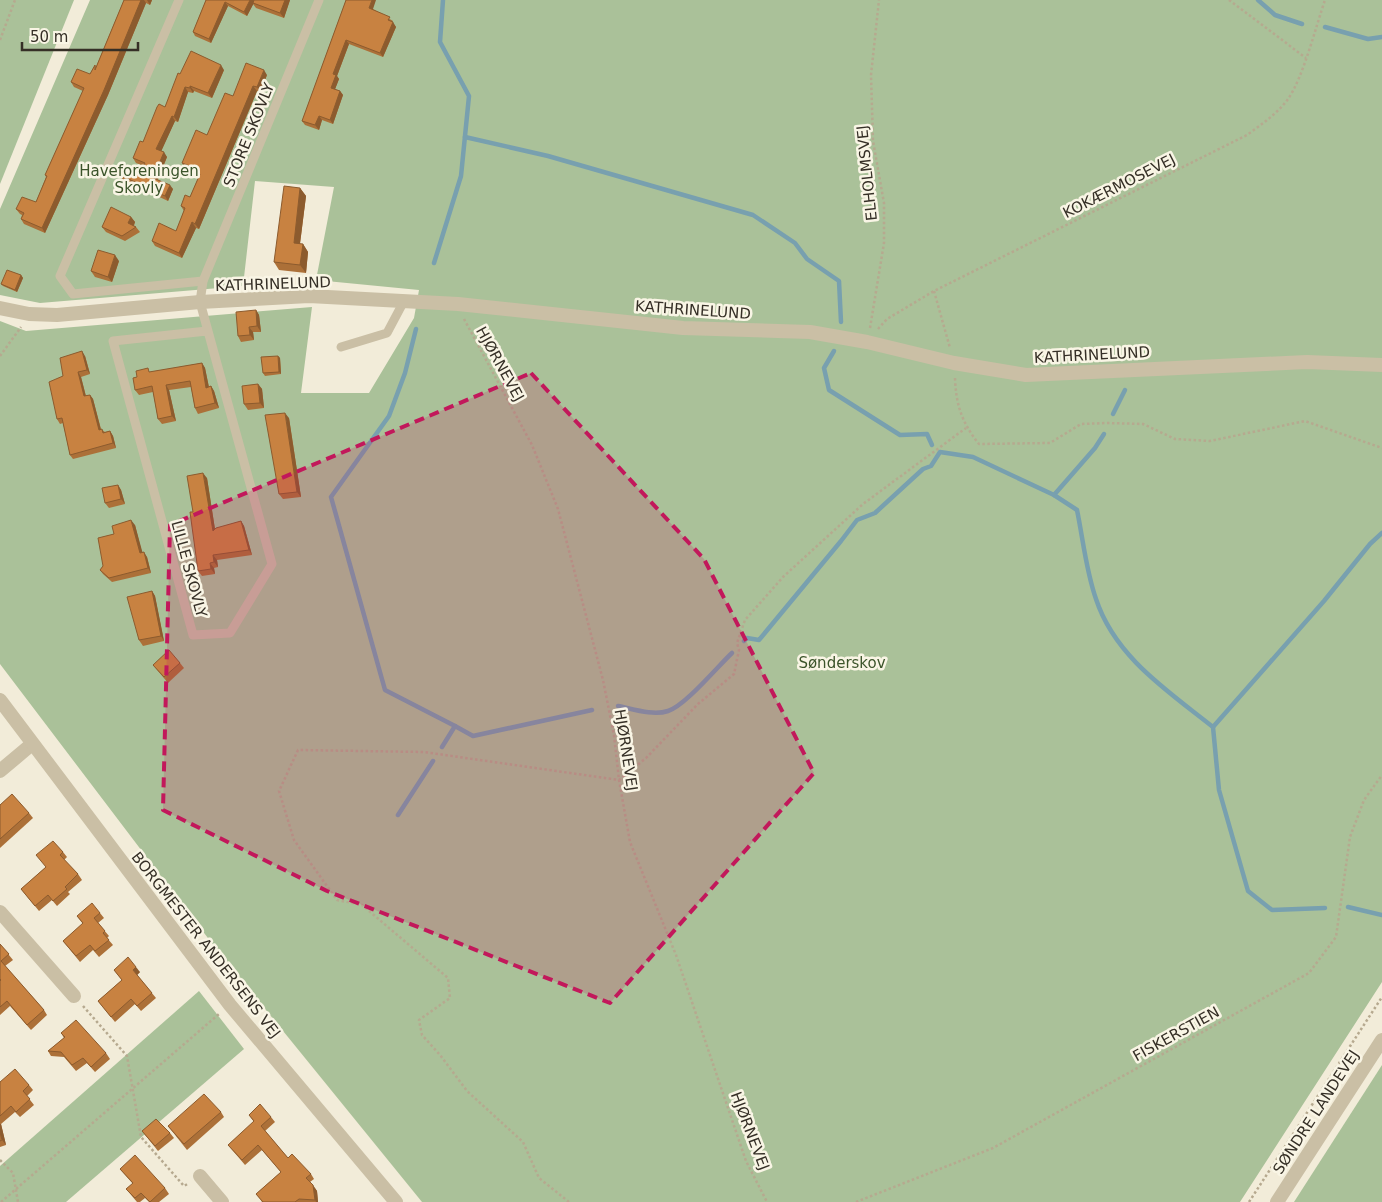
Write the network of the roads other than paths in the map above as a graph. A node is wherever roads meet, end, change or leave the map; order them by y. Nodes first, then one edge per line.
1 (179, 0) edge
2 (320, 0) edge
3 (203, 281) junction
4 (404, 301) junction
5 (200, 302) junction
6 (0, 308) edge
7 (207, 331) junction
8 (341, 346) dead end
9 (1382, 365) edge
10 (0, 700) edge
11 (32, 744) junction
12 (0, 771) edge
13 (0, 912) edge
14 (74, 996) road end
15 (1382, 1040) edge
16 (200, 1176) road end
17 (222, 1202) edge
18 (396, 1202) edge
19 (1278, 1202) edge

1 - 3 lane
2 - 3 lane, STORE SKOVLY
3 - 5 lane, STORE SKOVLY
4 - 5 street, KATHRINELUND
4 - 8 lane
4 - 9 street, KATHRINELUND
5 - 6 street, KATHRINELUND
5 - 7 lane, LILLE SKOVLY
7 - 7 lane, LILLE SKOVLY
10 - 11 street, BORGMESTER ANDERSENS VEJ
11 - 12 street
11 - 18 street, BORGMESTER ANDERSENS VEJ
13 - 14 street
15 - 19 street, SØNDRE LANDEVEJ
16 - 17 street

